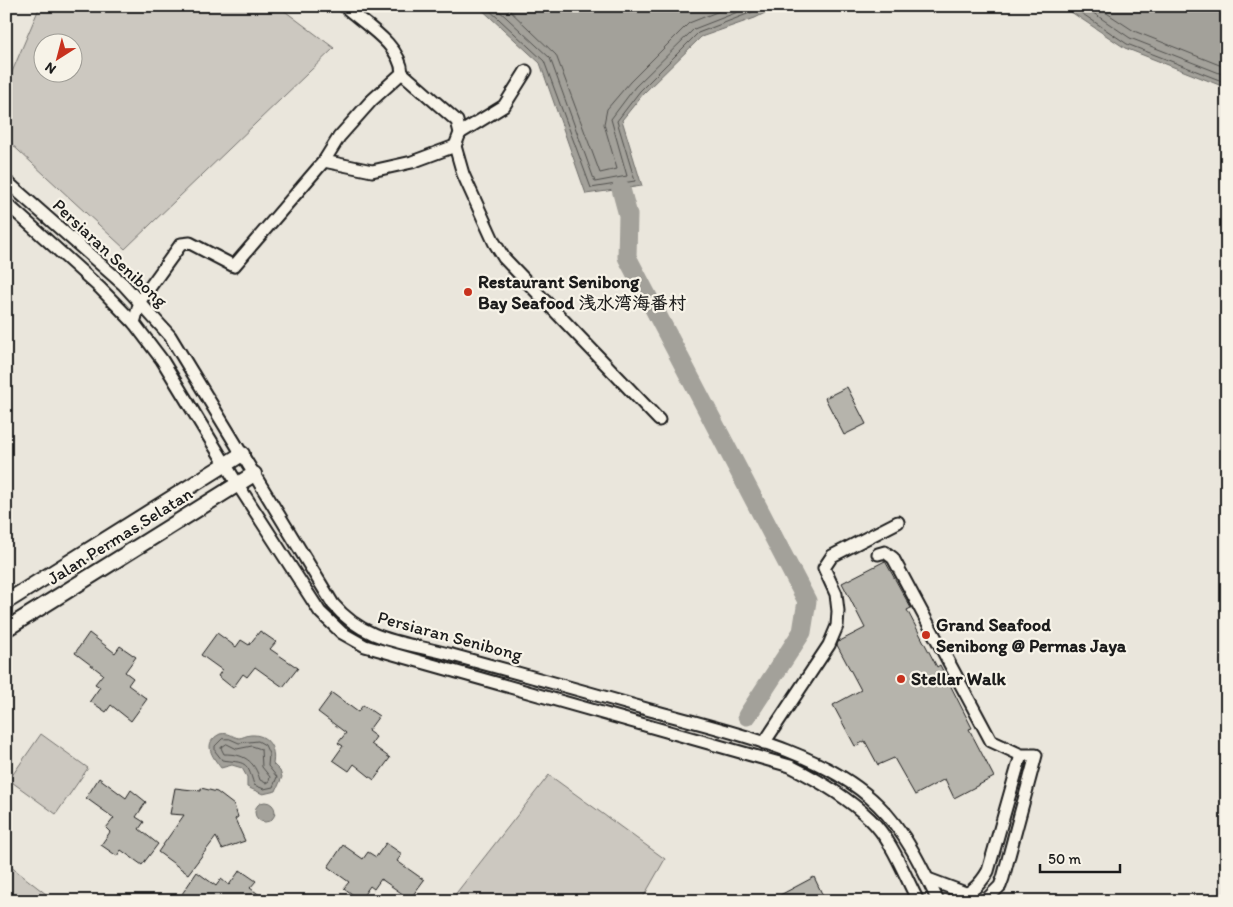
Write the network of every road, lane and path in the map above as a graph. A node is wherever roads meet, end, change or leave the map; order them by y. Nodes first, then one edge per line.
1 (344, 6) edge
2 (526, 71) dead end
3 (402, 74) junction
4 (460, 133) junction
5 (455, 146) junction
6 (324, 161) junction
7 (6, 181) edge
8 (6, 203) edge
9 (140, 301) junction
10 (134, 324) junction
11 (659, 420) dead end
12 (242, 454) junction
13 (226, 464) junction
14 (254, 474) junction
15 (238, 484) junction
16 (898, 522) dead end
17 (878, 554) dead end
18 (6, 604) edge
19 (8, 628) edge
20 (761, 742) junction
21 (1021, 755) junction
22 (928, 879) junction
23 (968, 894) junction
24 (918, 901) edge
25 (938, 901) edge
26 (952, 901) edge
27 (985, 901) edge

1 - 3 street
2 - 4 street
3 - 4 street
3 - 6 street
4 - 5 street
5 - 6 street
5 - 11 street
6 - 9 street
7 - 9 street, Persiaran Senibong
8 - 10 street, Persiaran Senibong
9 - 10 street
9 - 12 street, Persiaran Senibong
10 - 13 street, Persiaran Senibong
12 - 13 main road, Jalan Permas Selatan
12 - 14 street, Persiaran Senibong
13 - 15 street, Persiaran Senibong
13 - 18 main road, Jalan Permas Selatan
14 - 15 main road, Jalan Permas Selatan
14 - 20 street, Persiaran Senibong
15 - 19 main road, Jalan Permas Selatan
15 - 24 street, Persiaran Senibong
16 - 20 street
17 - 21 street
18 - 19 main road
20 - 22 street, Persiaran Senibong
21 - 23 street
21 - 27 street
22 - 23 street
22 - 25 street, Persiaran Senibong
23 - 26 street

